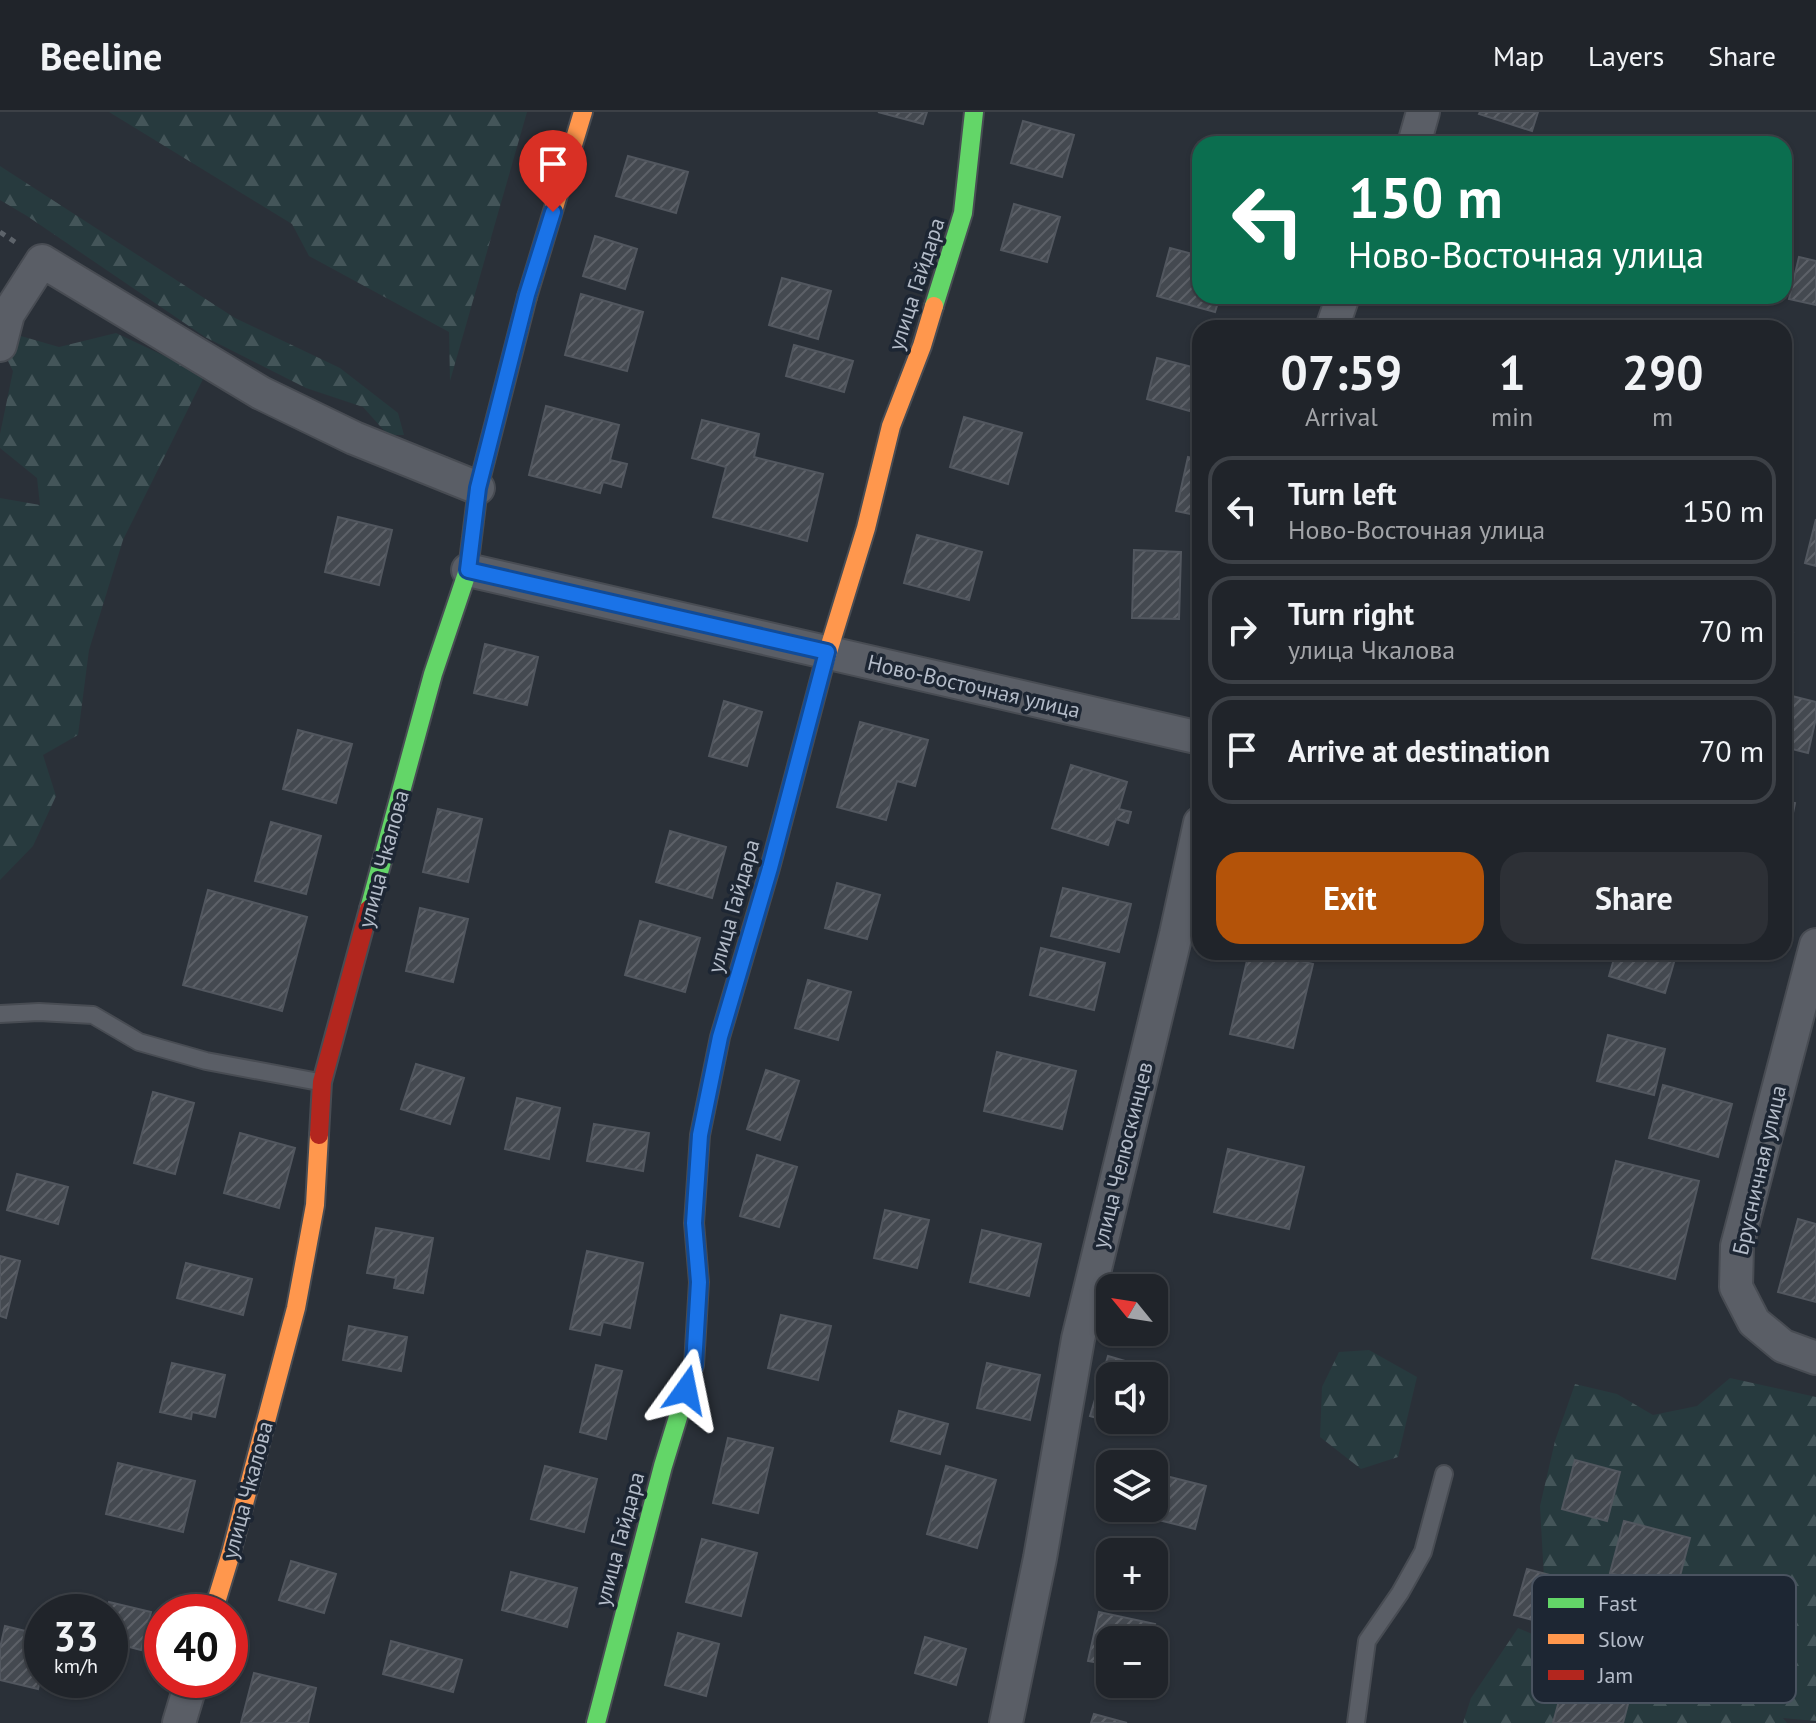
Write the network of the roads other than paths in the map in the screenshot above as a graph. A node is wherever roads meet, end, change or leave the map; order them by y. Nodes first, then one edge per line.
1 (583, 112) edge
2 (974, 112) edge
3 (1423, 112) edge
4 (1416, 136) edge
5 (0, 345) edge
6 (478, 488) junction
7 (468, 570) junction
8 (827, 652) junction
9 (1192, 736) edge
10 (1192, 860) edge
11 (1816, 945) edge
12 (0, 1014) edge
13 (322, 1082) junction
14 (1816, 1358) edge
15 (1444, 1474) dead end
16 (218, 1594) edge
17 (187, 1698) edge
18 (179, 1723) edge
19 (596, 1723) edge
20 (1006, 1723) edge
21 (1356, 1723) edge

1 - 6 street, улица Чкалова
2 - 8 street, улица Гайдара
3 - 4 street
5 - 6 street
6 - 7 street, улица Чкалова
7 - 8 street, Ново-Восточная улица
7 - 13 street, улица Чкалова
8 - 9 street, Ново-Восточная улица
8 - 19 street, улица Гайдара
10 - 20 street, улица Челюскинцев
11 - 14 street, Брусничная улица
12 - 13 lane
13 - 16 street, улица Чкалова
15 - 21 lane
17 - 18 street

